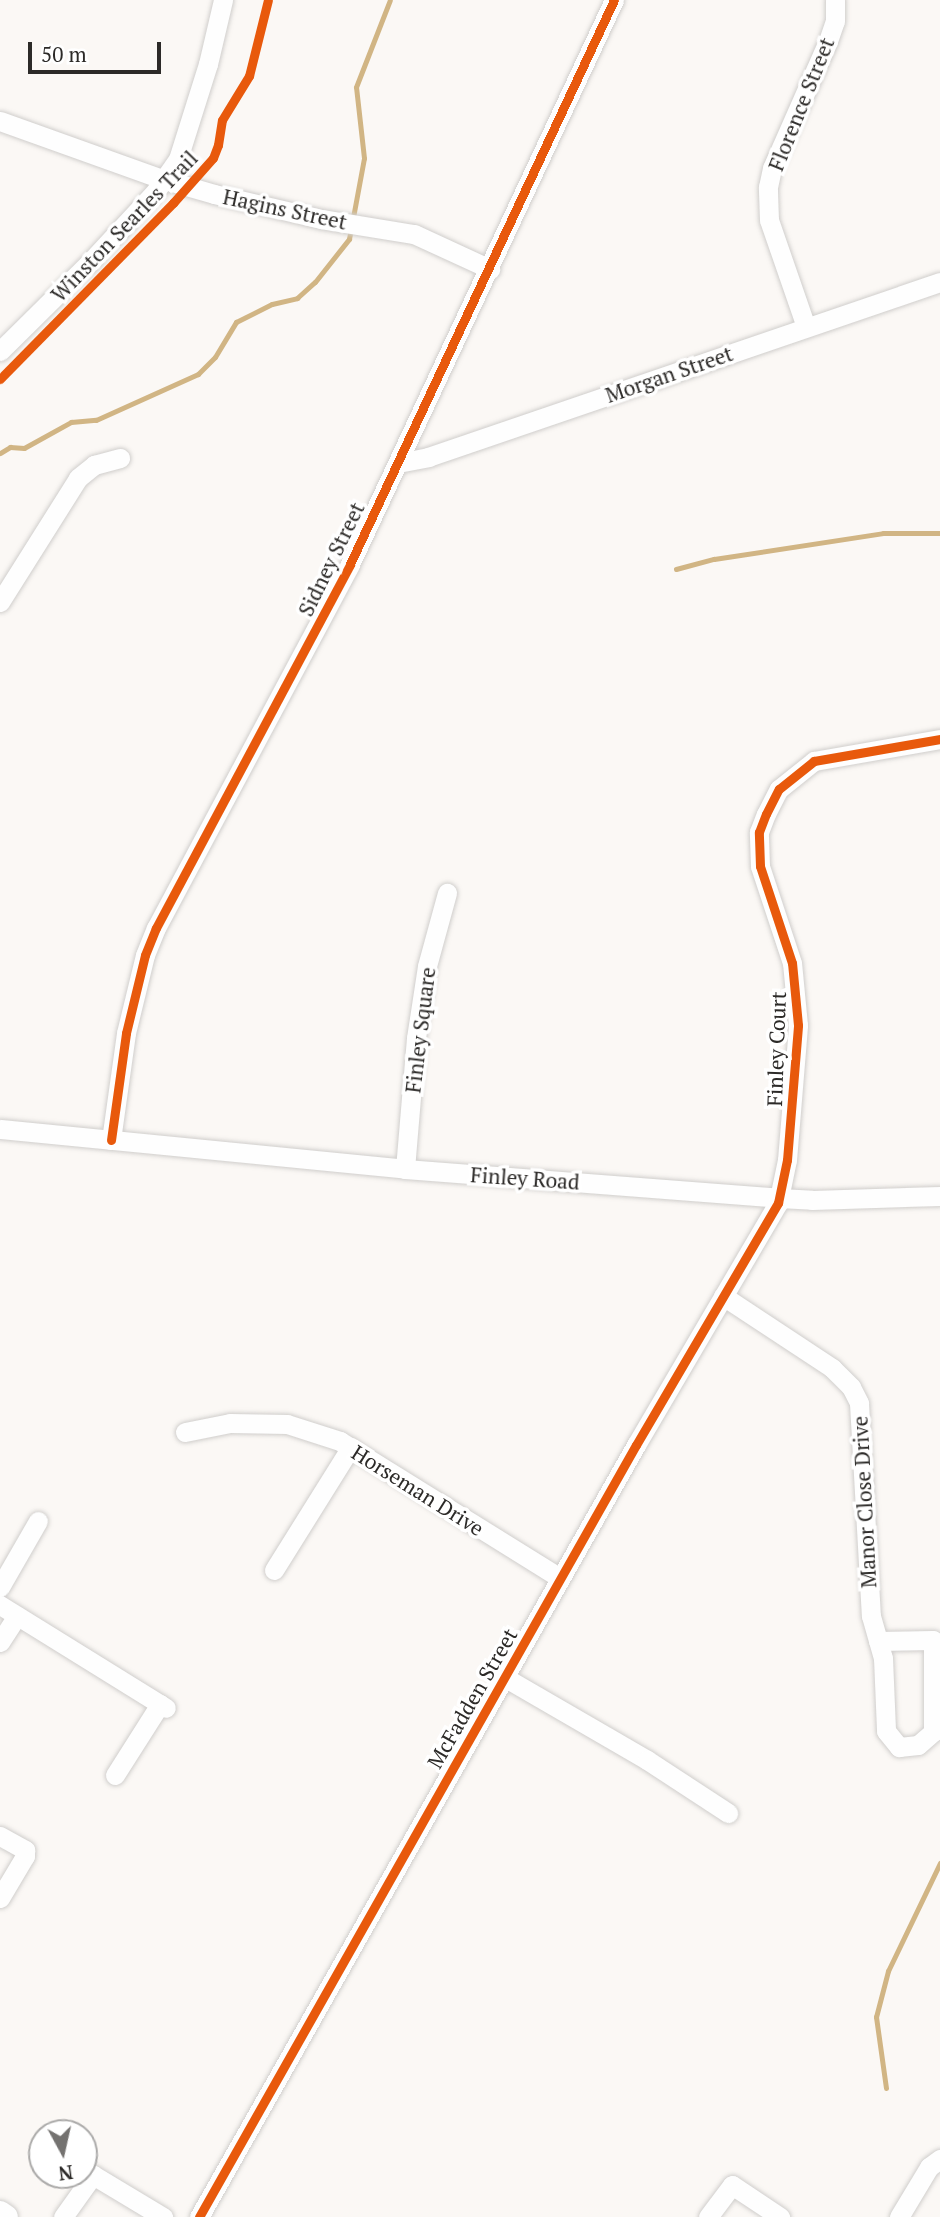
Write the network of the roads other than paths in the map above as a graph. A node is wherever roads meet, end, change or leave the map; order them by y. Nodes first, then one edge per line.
1 (223, 0) edge
2 (614, 0) edge
3 (835, 0) edge
4 (0, 121) edge
5 (162, 179) junction
6 (490, 269) junction
7 (940, 282) edge
8 (806, 327) junction
9 (0, 351) edge
10 (120, 458) dead end
11 (398, 463) junction
12 (0, 602) edge
13 (940, 740) edge
14 (447, 893) dead end
15 (0, 1129) edge
16 (111, 1140) junction
17 (405, 1168) junction
18 (940, 1196) edge
19 (779, 1198) junction
20 (723, 1296) junction
21 (185, 1432) dead end
22 (351, 1447) junction
23 (37, 1521) dead end
24 (274, 1570) dead end
25 (560, 1578) junction
26 (0, 1587) edge
27 (0, 1605) edge
28 (17, 1616) junction
29 (878, 1641) junction
30 (0, 1642) edge
31 (504, 1677) junction
32 (115, 1774) dead end
33 (728, 1813) dead end
34 (0, 1836) edge
35 (0, 1898) edge
36 (940, 2159) edge
37 (134, 2200) junction
38 (0, 2213) edge
39 (6, 2217) edge
40 (63, 2217) edge
41 (123, 2217) edge
42 (163, 2217) edge
43 (198, 2217) edge
44 (708, 2217) edge
45 (780, 2217) edge
46 (900, 2217) edge

1 - 5 street
2 - 6 street, Sidney Street
3 - 8 street, Florence Street
4 - 5 street, Hagins Street
5 - 6 street, Hagins Street
5 - 9 street
6 - 11 street, Sidney Street
7 - 8 street, Morgan Street
8 - 11 street, Morgan Street
10 - 12 street
11 - 16 street, Sidney Street
13 - 19 street, Finley Court
14 - 17 street, Finley Square
15 - 16 street, Finley Road
16 - 17 street, Finley Road
17 - 19 street, Finley Road
18 - 19 street, Finley Road
19 - 20 street, McFadden Street
20 - 25 street, McFadden Street
20 - 29 street, Manor Close Drive
21 - 22 street, Horseman Drive
22 - 24 street
22 - 25 street, Horseman Drive
23 - 26 street
25 - 31 street, McFadden Street
27 - 28 street
28 - 30 street
28 - 32 street
29 - 29 street, Manor Close Drive
31 - 33 street
31 - 43 street, McFadden Street
34 - 35 street
36 - 46 street
37 - 40 street
37 - 41 street
37 - 42 street
38 - 39 main road
44 - 45 street

